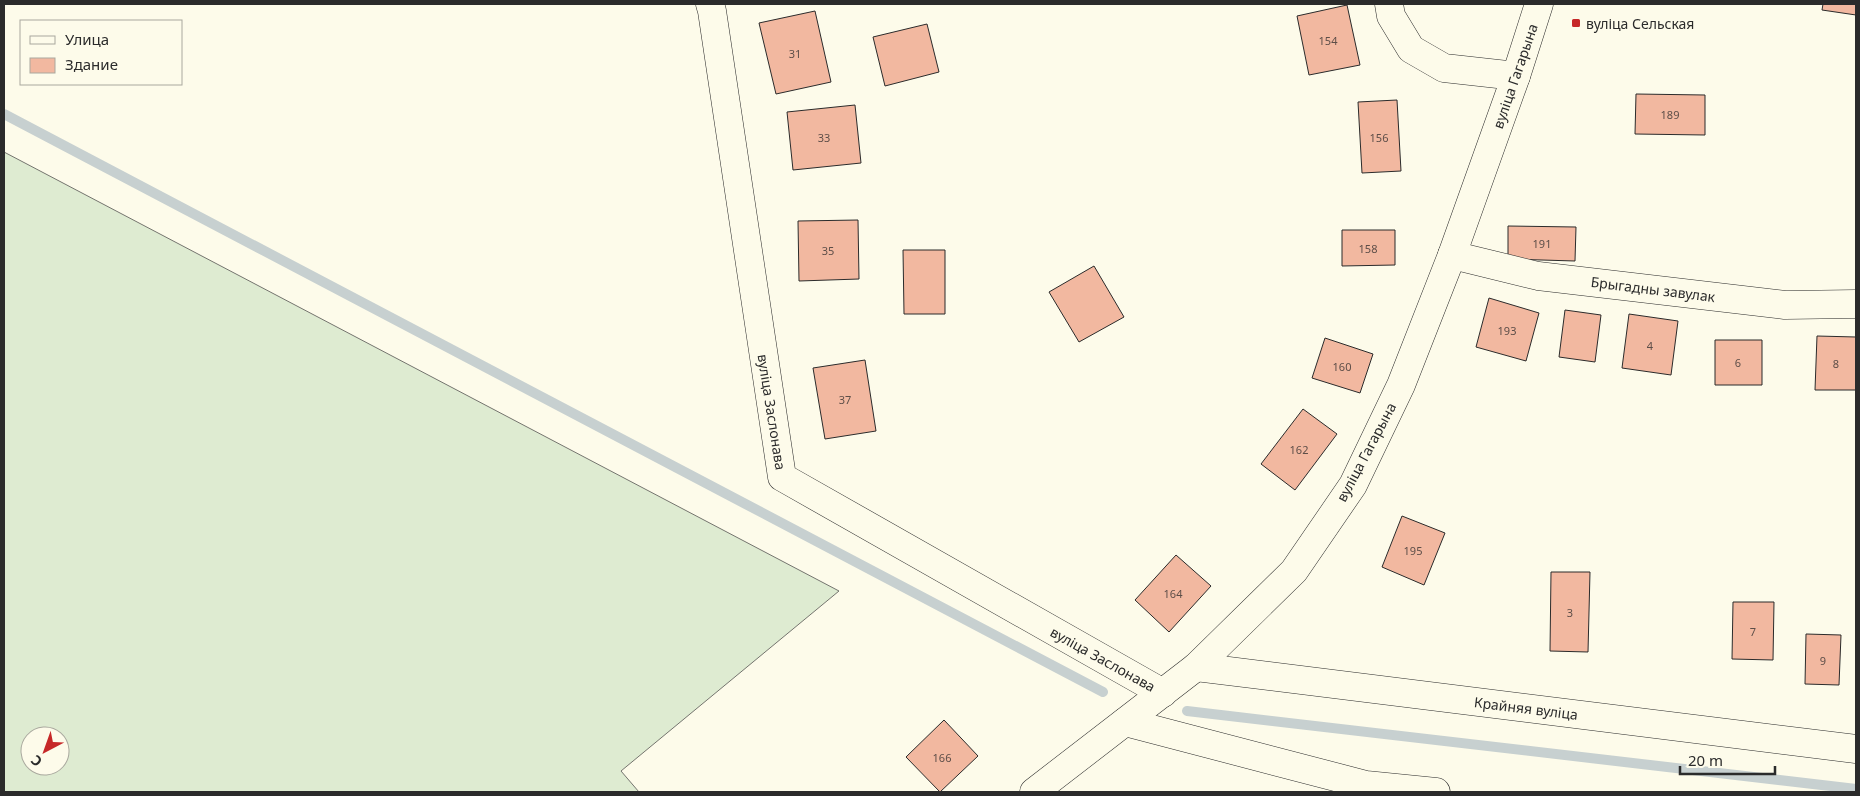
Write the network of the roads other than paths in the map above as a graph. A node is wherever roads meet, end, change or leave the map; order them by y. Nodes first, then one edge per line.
1 (710, 4) edge
2 (1389, 4) edge
3 (1539, 4) edge
4 (1516, 76) junction
5 (1452, 254) junction
6 (1856, 304) edge
7 (1196, 667) junction
8 (1163, 693) junction
9 (1125, 722) junction
10 (1856, 749) edge
11 (1364, 789) edge
12 (1034, 792) edge
13 (1436, 792) edge

1 - 8 street, вуліца Заслонава
2 - 4 street
3 - 4 street, вуліца Гагарына
4 - 5 street, вуліца Гагарына
5 - 6 street, Брыгадны завулак
5 - 7 street, вуліца Гагарына
7 - 8 street, вуліца Гагарына
7 - 10 street, Крайняя вуліца
8 - 9 street, вуліца Гагарына
9 - 11 street
9 - 12 street, вуліца Гагарына
11 - 13 street

